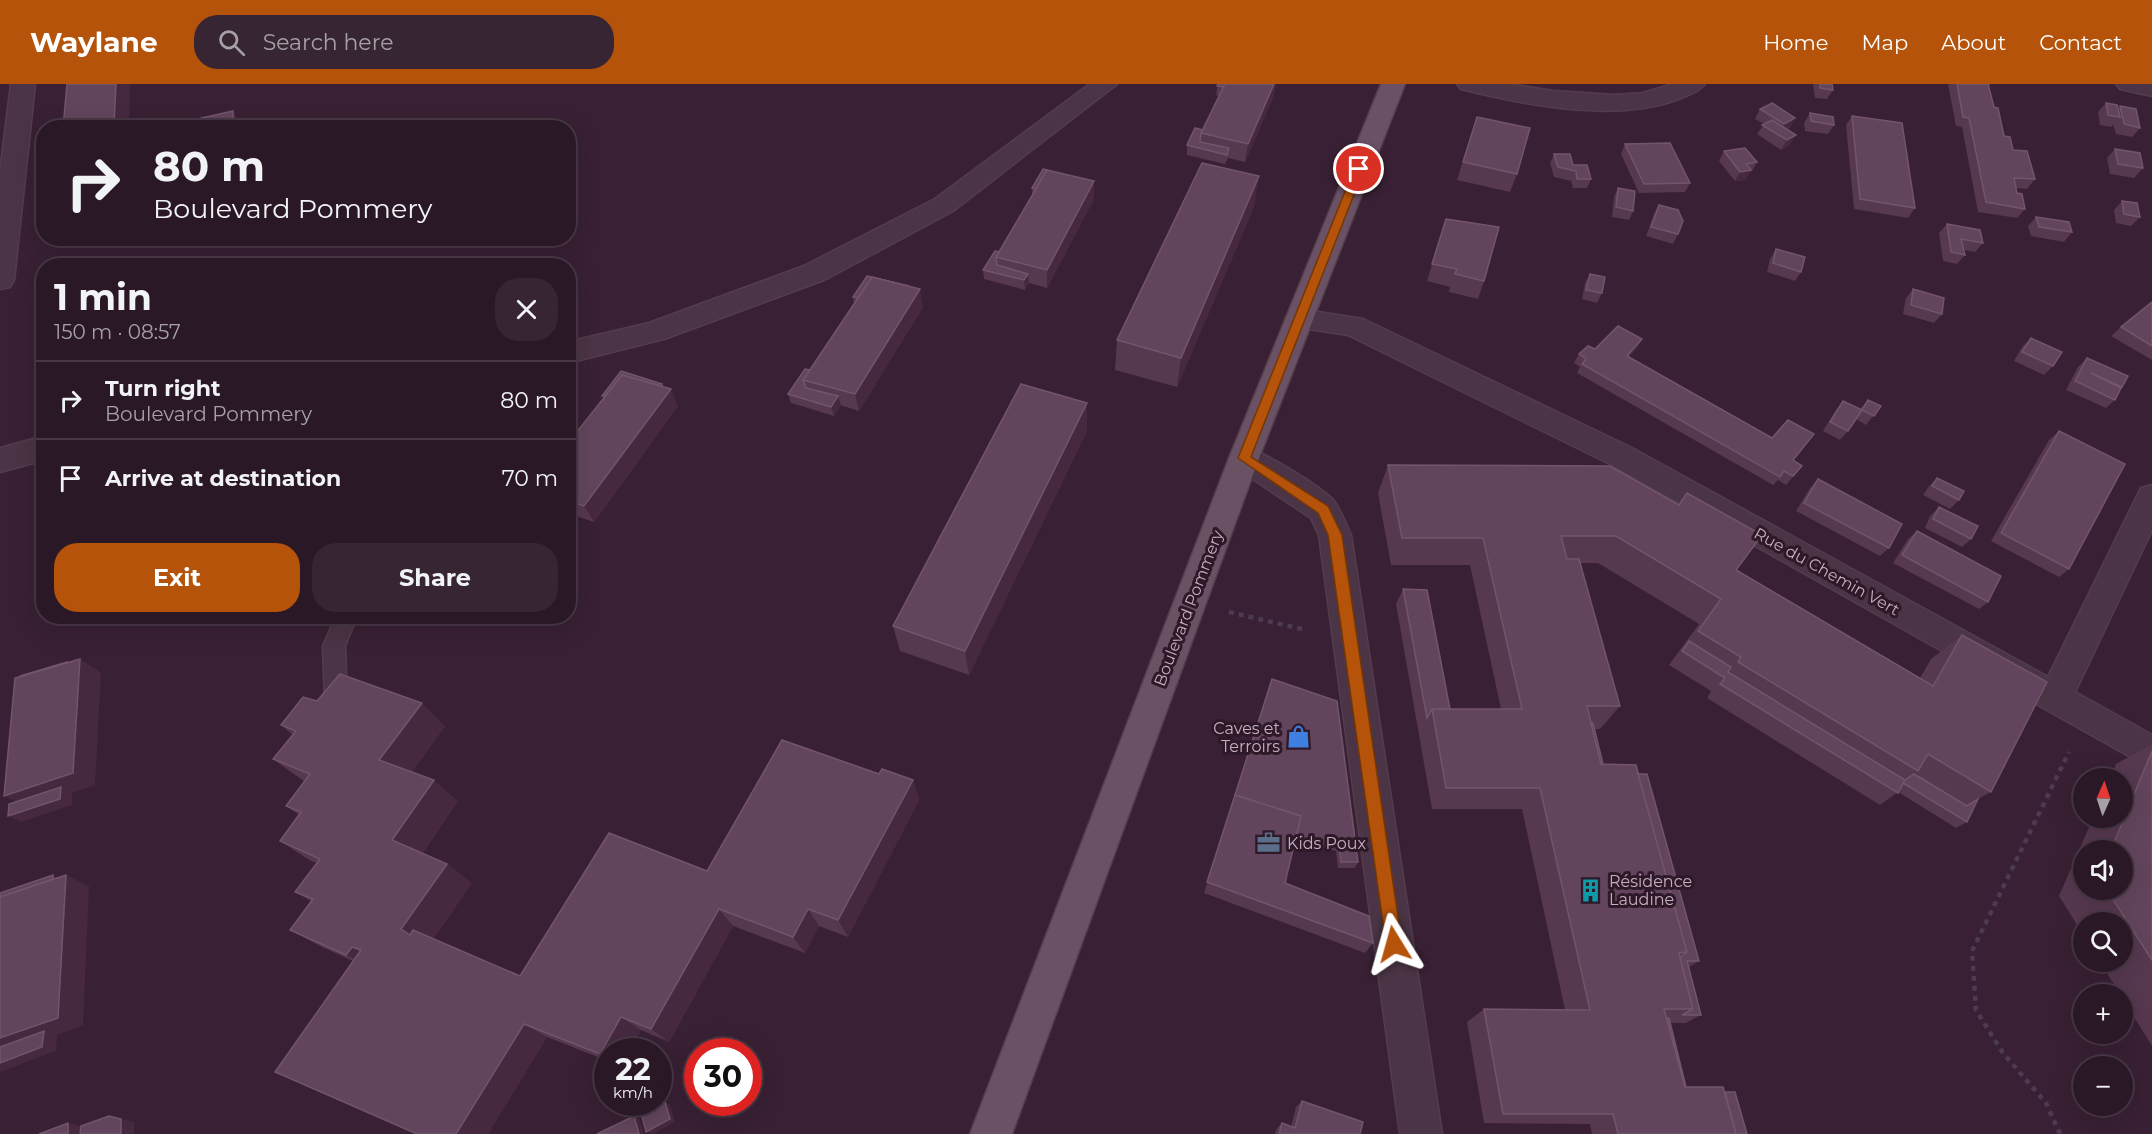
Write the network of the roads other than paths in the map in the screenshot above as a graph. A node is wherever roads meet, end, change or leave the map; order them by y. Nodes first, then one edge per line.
1 (23, 84) edge
2 (1105, 84) edge
3 (1393, 84) edge
4 (1469, 84) edge
5 (1693, 84) edge
6 (2128, 84) edge
7 (2152, 89) edge
8 (0, 280) edge
9 (1299, 319) junction
10 (576, 351) edge
11 (36, 450) edge
12 (1244, 458) junction
13 (0, 460) edge
14 (2152, 497) edge
15 (344, 624) edge
16 (2055, 699) junction
17 (336, 700) edge
18 (2152, 753) edge
19 (991, 1134) edge
20 (1421, 1134) edge

1 - 8 street
2 - 10 street
3 - 9 main road, Boulevard Pommery
4 - 5 street
6 - 7 street
9 - 12 main road, Boulevard Pommery
9 - 16 street, Rue du Chemin Vert
11 - 13 street
12 - 19 main road, Boulevard Pommery
12 - 20 street
14 - 16 street
15 - 17 lane
16 - 18 street, Rue du Chemin Vert

